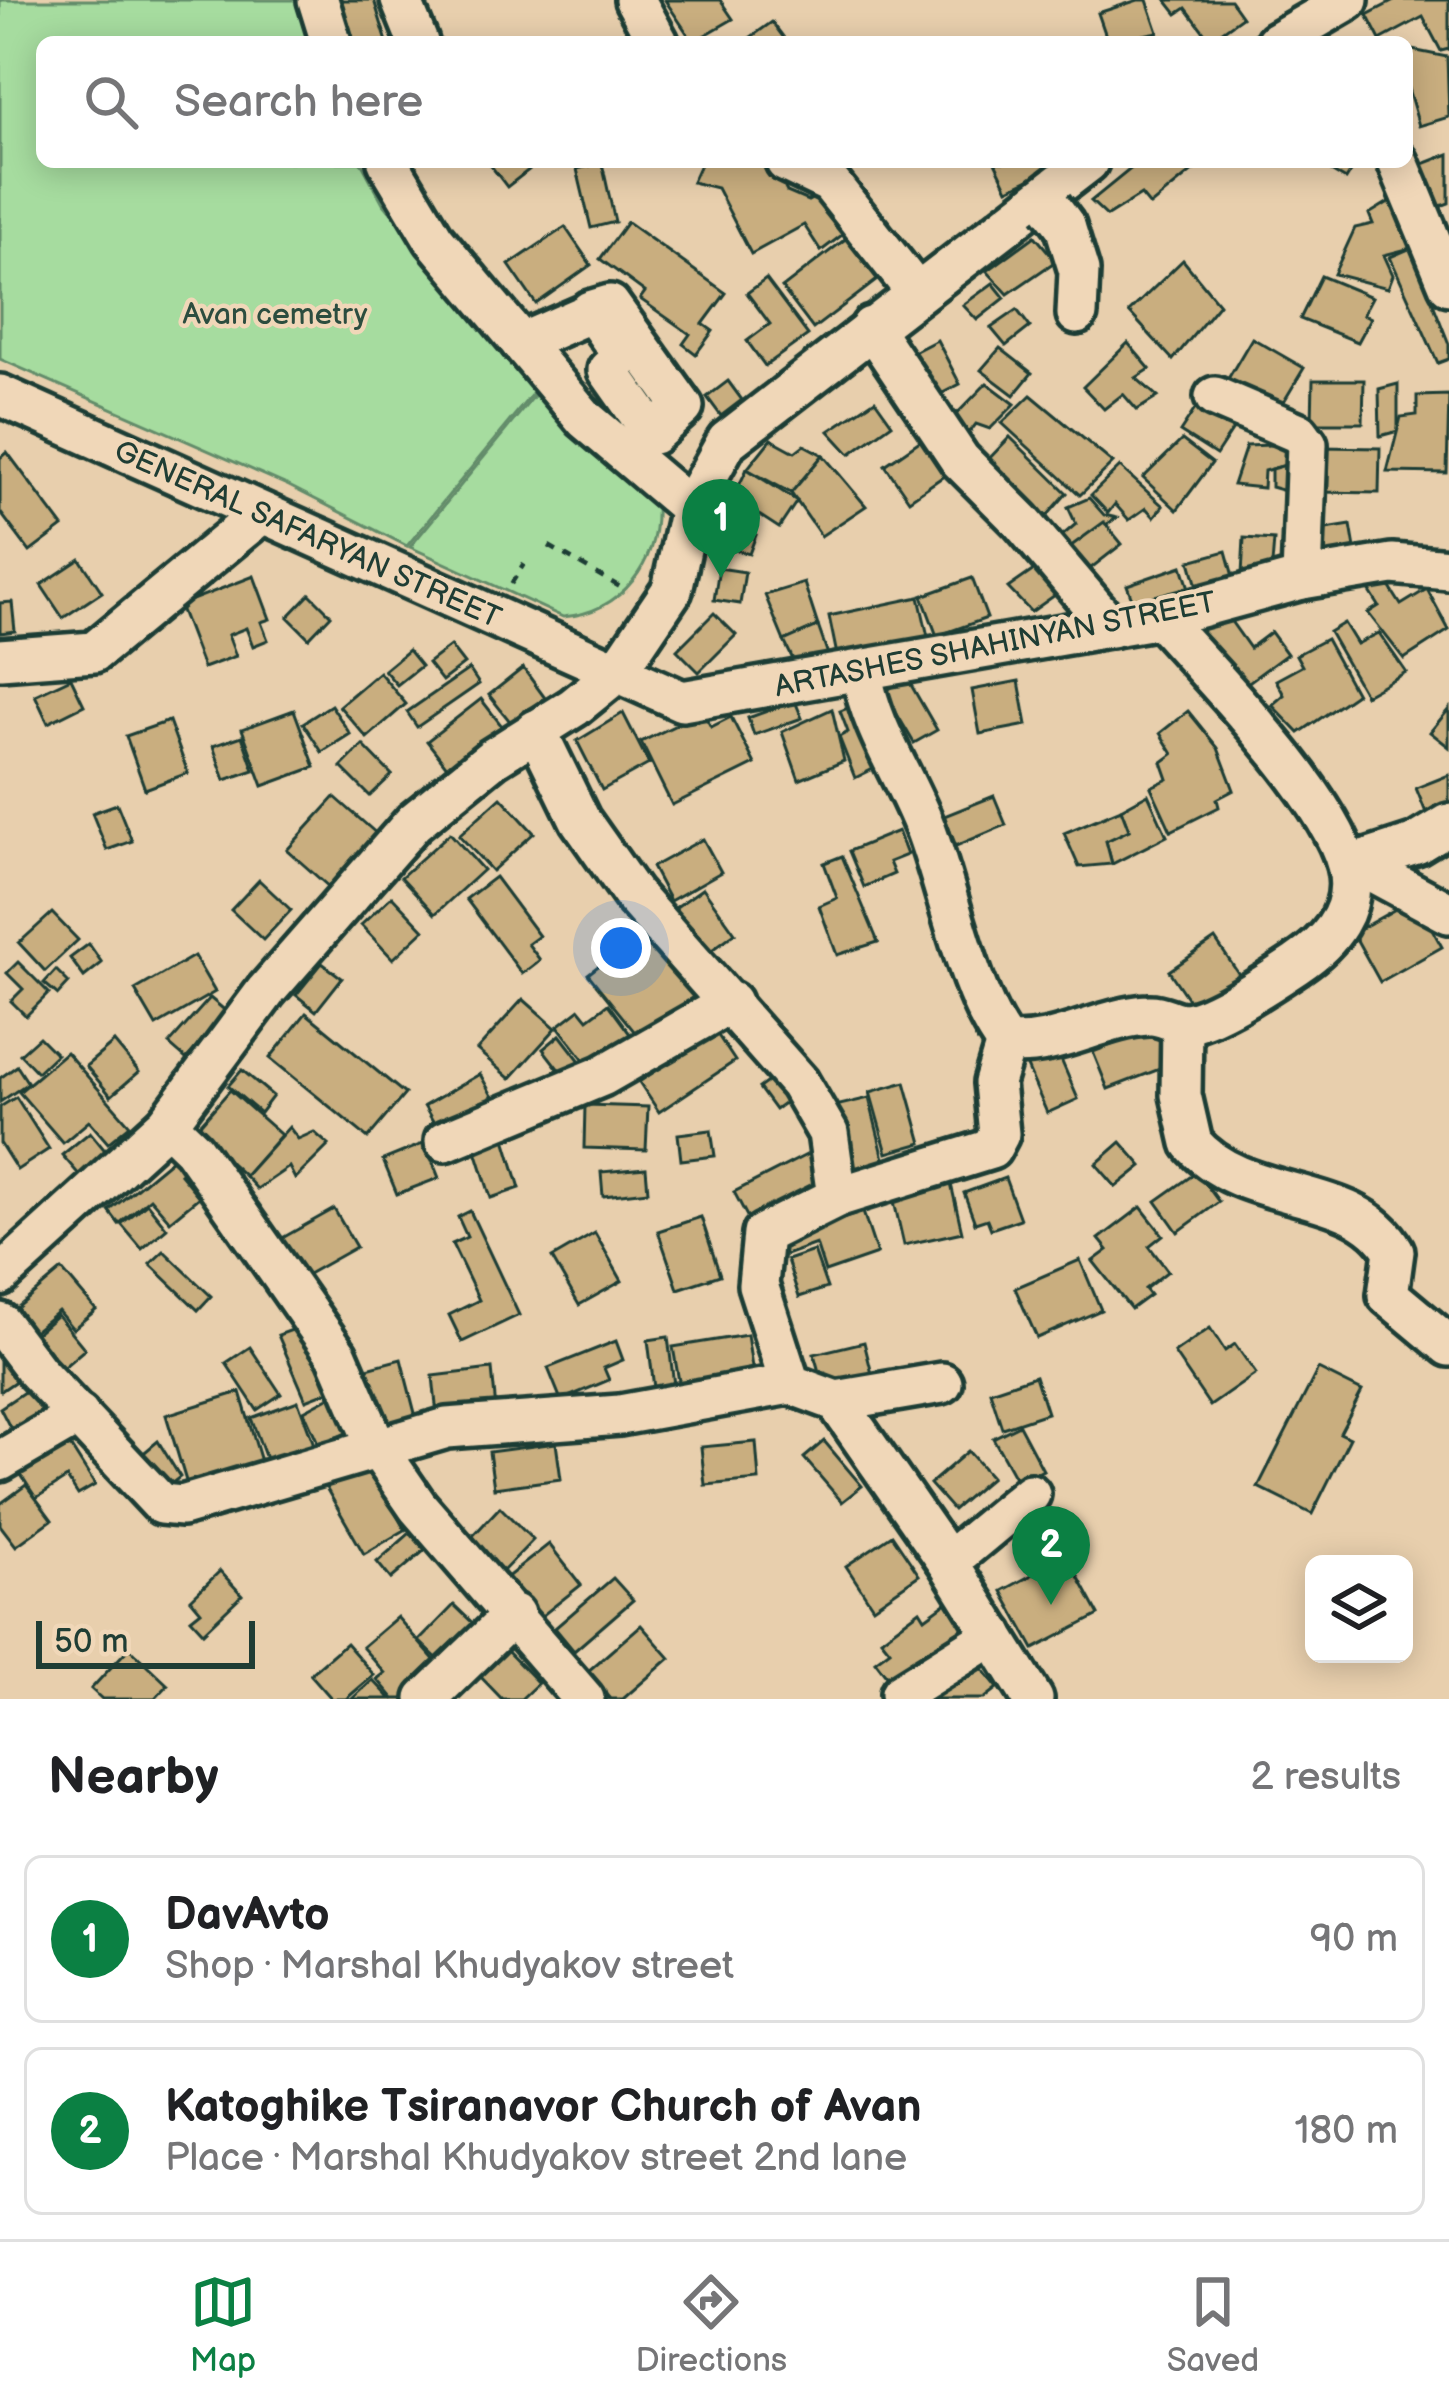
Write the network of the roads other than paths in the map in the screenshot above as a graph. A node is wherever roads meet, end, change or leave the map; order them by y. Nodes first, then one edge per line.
1 (319, 0) edge
2 (401, 0) edge
3 (635, 0) edge
4 (1339, 19) edge
5 (329, 36) edge
6 (416, 36) edge
7 (655, 36) edge
8 (1292, 36) edge
9 (392, 168) edge
10 (799, 168) edge
11 (1084, 168) edge
12 (1400, 168) edge
13 (1053, 210) junction
14 (1449, 285) edge
15 (916, 292) junction
16 (590, 311) junction
17 (1077, 314) dead end
18 (871, 327) junction
19 (521, 343) junction
20 (0, 395) edge
21 (1215, 397) dead end
22 (669, 420) junction
23 (711, 469) junction
24 (690, 508) junction
25 (262, 513) junction
26 (1449, 569) edge
27 (1302, 579) junction
28 (1160, 618) junction
29 (1111, 627) junction
30 (0, 659) edge
31 (616, 673) junction
32 (862, 674) junction
33 (536, 730) junction
34 (1449, 824) edge
35 (1348, 866) junction
36 (1449, 913) edge
37 (731, 1002) junction
38 (1182, 1024) junction
39 (1006, 1043) junction
40 (167, 1124) junction
41 (445, 1141) dead end
42 (837, 1197) junction
43 (0, 1276) edge
44 (0, 1323) edge
45 (1449, 1346) edge
46 (942, 1383) dead end
47 (790, 1384) junction
48 (836, 1402) junction
49 (79, 1415) junction
50 (376, 1446) junction
51 (0, 1461) edge
52 (1030, 1494) dead end
53 (948, 1562) junction
54 (514, 1614) junction
55 (994, 1635) junction
56 (902, 1693) dead end
57 (426, 1699) edge
58 (584, 1699) edge
59 (1033, 1699) edge

1 - 5 street
2 - 6 street
3 - 7 street
4 - 8 street
9 - 19 street
10 - 15 street
11 - 13 street
12 - 14 street
13 - 15 street
13 - 17 street
15 - 18 street
16 - 19 street
16 - 22 street
16 - 22 street
18 - 23 street
18 - 29 street
19 - 24 street
20 - 25 street, GENERAL SAFARYAN STREET
21 - 27 street
22 - 23 street
23 - 24 street
24 - 31 street
25 - 30 street
25 - 31 street, GENERAL SAFARYAN STREET
26 - 27 street, ARTASHES SHAHINYAN STREET
27 - 28 street, ARTASHES SHAHINYAN STREET
28 - 29 street, ARTASHES SHAHINYAN STREET
28 - 35 street
29 - 32 street, ARTASHES SHAHINYAN STREET
31 - 32 street, ARTASHES SHAHINYAN STREET
31 - 33 street
32 - 39 street
33 - 37 street
33 - 40 street
34 - 35 street
35 - 36 street
35 - 38 street
37 - 41 street
37 - 42 street
38 - 39 street
38 - 45 street
39 - 42 street
40 - 43 street
40 - 50 street
42 - 47 street
44 - 49 street
46 - 48 street
47 - 48 street
47 - 50 street
48 - 53 street
49 - 50 street
49 - 51 street
50 - 54 street
52 - 53 street
53 - 55 street
54 - 57 street
54 - 58 street
55 - 56 street
55 - 59 street

